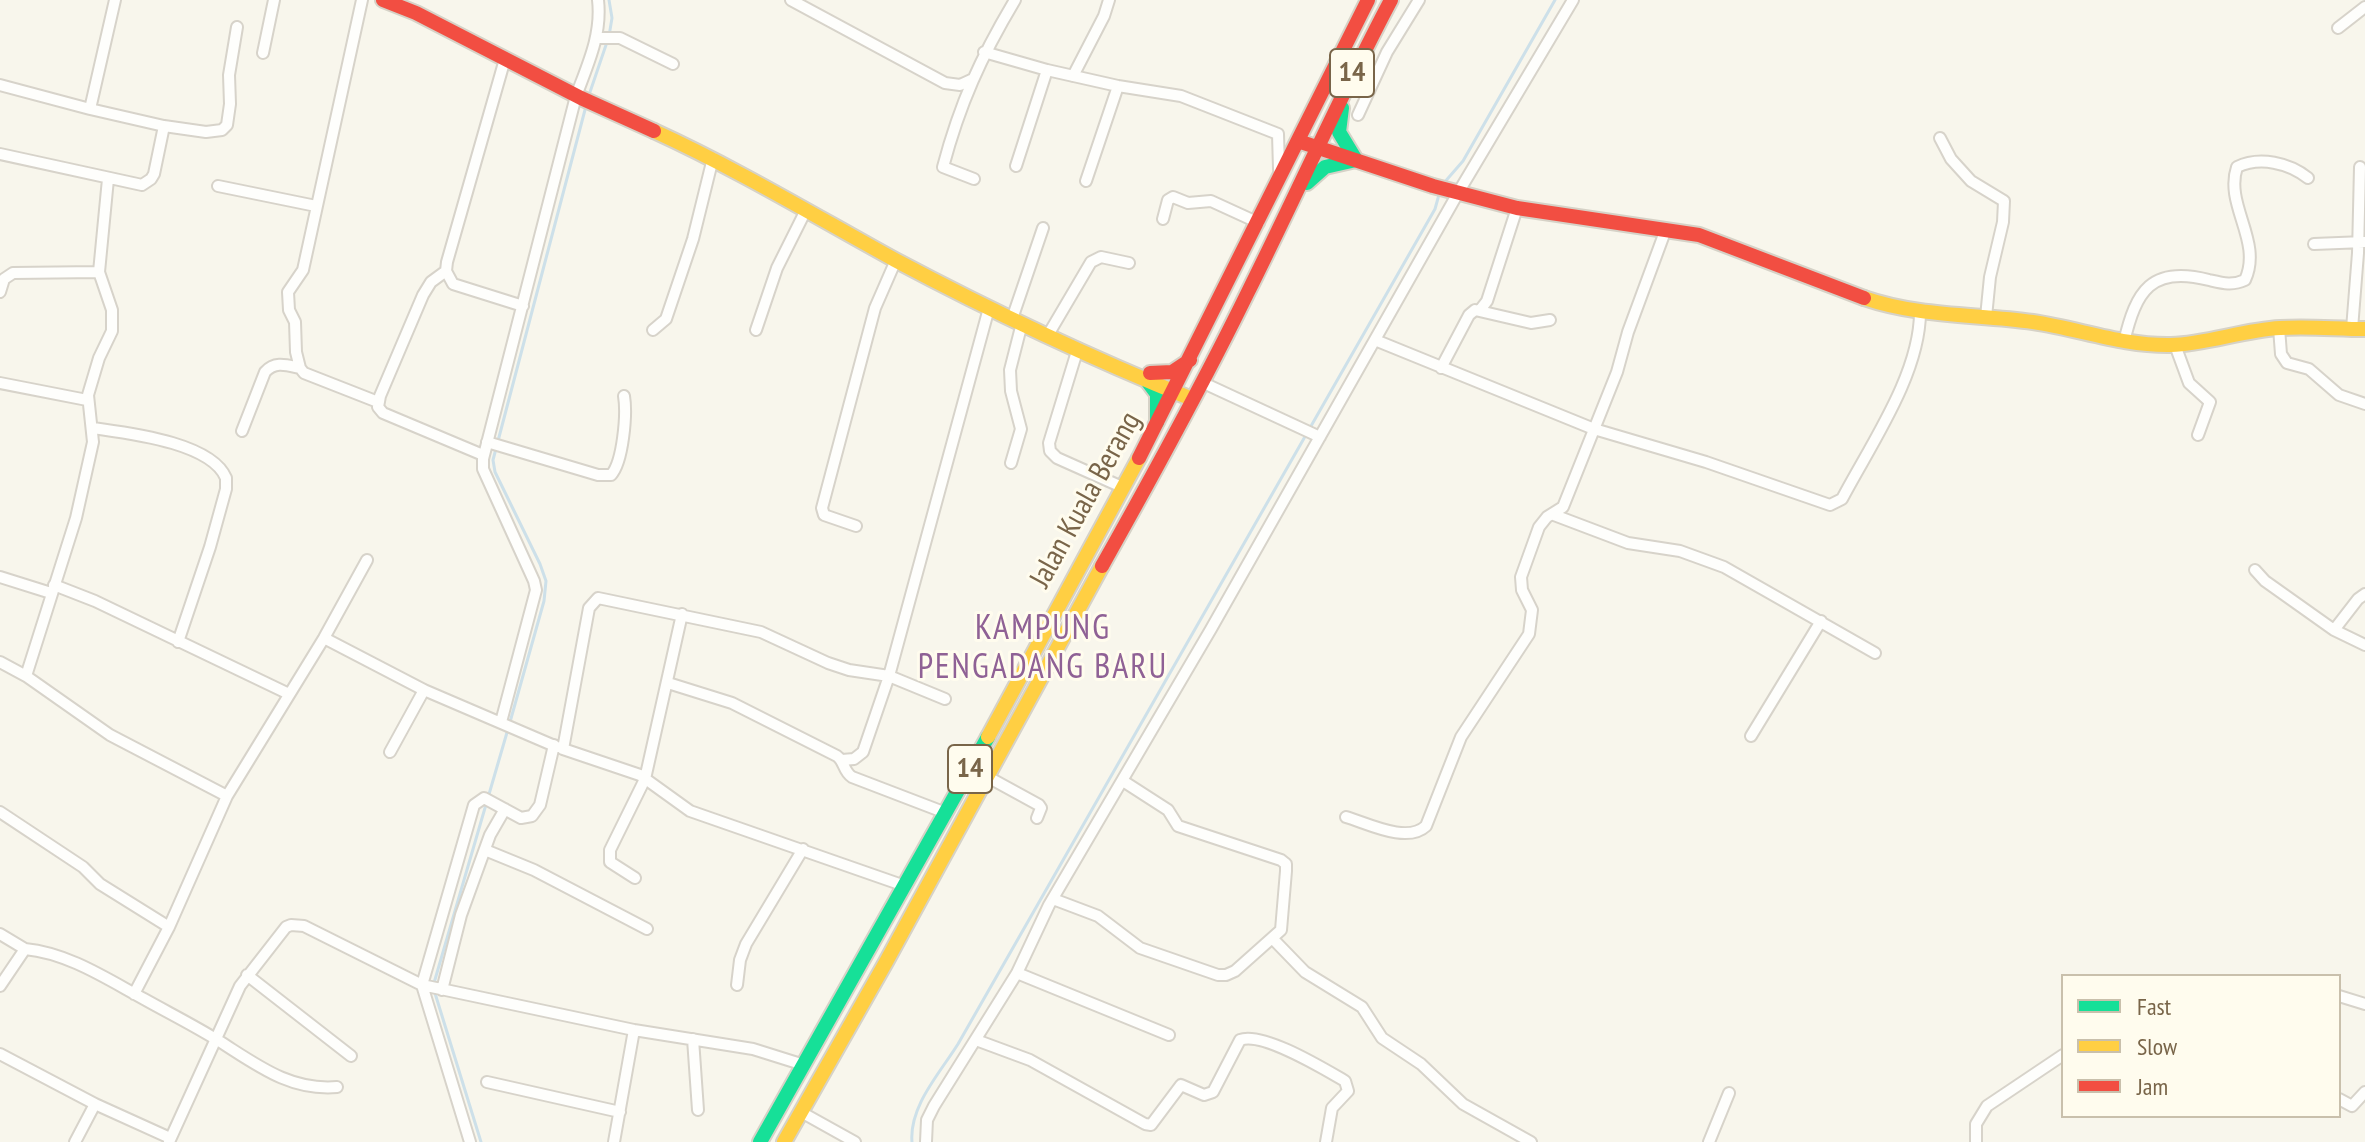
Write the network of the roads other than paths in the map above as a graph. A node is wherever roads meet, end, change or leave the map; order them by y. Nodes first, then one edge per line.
1 (115, 0) edge
2 (274, 0) edge
3 (362, 0) edge
4 (383, 0) edge
5 (598, 0) edge
6 (791, 0) edge
7 (1015, 0) edge
8 (1109, 0) edge
9 (1368, 0) edge
10 (1391, 0) edge
11 (1573, 0) edge
12 (1417, 1) edge
13 (2365, 7) edge
14 (237, 27) dead end
15 (2338, 28) dead end
16 (597, 38) junction
17 (1368, 42) junction
18 (984, 52) junction
19 (1387, 52) junction
20 (263, 53) dead end
21 (505, 59) junction
22 (1334, 63) junction
23 (673, 64) dead end
24 (1047, 70) junction
25 (1073, 76) junction
26 (1350, 77) junction
27 (973, 79) junction
28 (0, 85) edge
29 (1118, 86) junction
30 (578, 97) junction
31 (90, 109) junction
32 (1358, 115) dead end
33 (164, 126) junction
34 (1940, 138) dead end
35 (1298, 141) junction
36 (1319, 148) junction
37 (0, 154) edge
38 (713, 158) junction
39 (1356, 160) junction
40 (1016, 166) dead end
41 (2360, 167) dead end
42 (2308, 178) dead end
43 (108, 179) junction
44 (974, 179) dead end
45 (1086, 181) dead end
46 (1279, 181) junction
47 (218, 186) dead end
48 (1456, 193) junction
49 (316, 206) junction
50 (1517, 208) junction
51 (806, 210) junction
52 (1285, 215) junction
53 (1163, 219) dead end
54 (1259, 223) junction
55 (1043, 228) dead end
56 (1666, 229) junction
57 (2362, 242) edge
58 (2314, 244) dead end
59 (896, 260) junction
60 (1129, 263) dead end
61 (446, 271) junction
62 (99, 272) junction
63 (0, 292) edge
64 (523, 306) junction
65 (989, 308) junction
66 (1480, 310) junction
67 (1920, 312) junction
68 (1986, 317) junction
69 (1550, 320) dead end
70 (1017, 321) junction
71 (2279, 328) junction
72 (2358, 329) edge
73 (653, 330) dead end
74 (756, 330) dead end
75 (1048, 335) junction
76 (1375, 340) junction
77 (2124, 342) junction
78 (2175, 345) junction
79 (1078, 348) junction
80 (1192, 358) junction
81 (300, 368) junction
82 (1441, 368) junction
83 (1149, 378) junction
84 (0, 383) edge
85 (1177, 388) junction
86 (1199, 392) junction
87 (624, 396) dead end
88 (87, 400) junction
89 (378, 402) junction
90 (2365, 404) edge
91 (93, 428) junction
92 (1594, 429) junction
93 (242, 431) dead end
94 (1153, 432) junction
95 (1317, 435) junction
96 (2198, 435) dead end
97 (489, 443) junction
98 (483, 455) junction
99 (1011, 463) dead end
100 (1122, 487) junction
101 (1143, 492) junction
102 (1554, 515) junction
103 (856, 526) dead end
104 (367, 560) dead end
105 (2255, 570) dead end
106 (0, 577) edge
107 (53, 589) junction
108 (2365, 594) edge
109 (682, 614) junction
110 (1821, 621) junction
111 (2334, 630) junction
112 (324, 638) junction
113 (178, 642) junction
114 (2365, 645) edge
115 (1875, 653) dead end
116 (0, 662) edge
117 (26, 676) junction
118 (889, 676) junction
119 (668, 683) junction
120 (424, 690) junction
121 (289, 694) junction
122 (945, 699) dead end
123 (507, 724) junction
124 (1751, 736) dead end
125 (558, 747) junction
126 (390, 752) dead end
127 (842, 760) junction
128 (986, 776) junction
129 (645, 779) junction
130 (1123, 781) junction
131 (227, 796) junction
132 (505, 809) junction
133 (0, 812) edge
134 (946, 813) junction
135 (1346, 817) dead end
136 (1037, 818) dead end
137 (803, 849) junction
138 (485, 850) junction
139 (635, 878) dead end
140 (905, 886) junction
141 (1053, 899) junction
142 (169, 927) junction
143 (647, 929) dead end
144 (0, 934) edge
145 (1273, 939) junction
146 (25, 949) junction
147 (1017, 973) junction
148 (247, 975) junction
149 (737, 985) dead end
150 (0, 986) edge
151 (424, 986) junction
152 (440, 990) junction
153 (134, 994) junction
154 (2341, 997) edge
155 (2365, 1004) edge
156 (634, 1030) junction
157 (1169, 1035) dead end
158 (217, 1039) junction
159 (693, 1039) junction
160 (976, 1040) junction
161 (0, 1054) edge
162 (351, 1056) dead end
163 (2061, 1056) edge
164 (804, 1065) junction
165 (487, 1082) dead end
166 (337, 1087) dead end
167 (2365, 1092) edge
168 (1729, 1093) dead end
169 (2341, 1100) edge
170 (95, 1104) junction
171 (698, 1110) dead end
172 (620, 1112) junction
173 (801, 1112) junction
174 (169, 1140) edge
175 (75, 1142) edge
176 (470, 1142) edge
177 (614, 1142) edge
178 (760, 1142) edge
179 (784, 1142) edge
180 (855, 1142) edge
181 (926, 1142) edge
182 (1326, 1142) edge
183 (1531, 1142) edge
184 (1709, 1142) edge
185 (1976, 1142) edge

1 - 31 street
2 - 20 street
3 - 49 street
4 - 21 main road
5 - 16 street
6 - 27 street
7 - 18 street
8 - 25 street
9 - 22 main road, Jalan Kuala Berang / 14
10 - 17 main road, Jalan Kuala Berang / 14
11 - 48 street
12 - 19 street
13 - 15 street
14 - 33 street
16 - 23 street
16 - 30 street
17 - 19 street
17 - 22 main road
17 - 26 main road, Jalan Kuala Berang / 14
18 - 24 street
18 - 27 street
19 - 32 street
21 - 30 main road
21 - 61 street
22 - 35 main road, Jalan Kuala Berang / 14
24 - 25 street
24 - 40 street
25 - 29 street
26 - 36 main road, Jalan Kuala Berang / 14
26 - 39 main road
27 - 44 street
28 - 31 street
29 - 45 street
29 - 46 street
30 - 38 main road
30 - 64 street
31 - 33 street
33 - 43 street
34 - 68 street
35 - 36 main road
35 - 46 main road, Jalan Kuala Berang / 14
36 - 39 main road
36 - 52 main road, Jalan Kuala Berang / 14
37 - 43 street
38 - 51 main road
38 - 73 street
39 - 48 main road
39 - 52 main road
41 - 57 street
42 - 77 street
43 - 62 street
46 - 54 main road, Jalan Kuala Berang / 14
47 - 49 street
48 - 50 main road
48 - 76 street
49 - 81 street
50 - 56 main road
50 - 66 street
51 - 59 main road
51 - 74 street
52 - 86 main road, Jalan Kuala Berang / 14
53 - 54 street
54 - 80 main road, Jalan Kuala Berang / 14
55 - 70 street
56 - 67 main road
56 - 92 street
57 - 58 street
57 - 72 street
59 - 65 main road
59 - 103 street
60 - 75 street
61 - 64 street
61 - 89 street
62 - 63 street
62 - 88 street
64 - 97 street
65 - 70 main road
65 - 118 street
66 - 69 street
66 - 82 street
67 - 68 main road
67 - 92 street
68 - 77 main road
70 - 75 main road
70 - 99 street
71 - 72 main road
71 - 78 main road
71 - 90 street
75 - 79 main road
76 - 82 street
76 - 95 street
77 - 78 main road
78 - 96 street
79 - 83 main road
79 - 100 street
80 - 83 main road
80 - 85 main road, Jalan Kuala Berang / 14
81 - 89 street
81 - 93 street
82 - 92 street
83 - 85 main road
83 - 94 main road
84 - 88 street
85 - 86 main road
85 - 94 main road, Jalan Kuala Berang / 14
86 - 95 street
86 - 101 main road, Jalan Kuala Berang / 14
86 - 101 main road, Jalan Kuala Berang / 14
87 - 97 street
88 - 91 street
89 - 98 street
91 - 107 street
91 - 113 street
92 - 102 street
94 - 100 main road, Jalan Kuala Berang / 14
95 - 130 street
97 - 98 street
98 - 123 street
100 - 134 main road, Jalan Kuala Berang / 14
101 - 128 main road, Jalan Kuala Berang / 14
102 - 110 street
102 - 135 street
104 - 112 street
105 - 111 street
106 - 107 street
107 - 113 street
107 - 117 street
108 - 111 street
109 - 118 street
109 - 119 street
109 - 125 street
110 - 115 street
110 - 124 street
111 - 114 street
112 - 120 street
112 - 121 street
113 - 121 street
116 - 117 street
117 - 131 street
118 - 122 street
118 - 127 street
119 - 127 street
119 - 129 street
120 - 123 street
120 - 126 street
121 - 131 street
123 - 125 street
125 - 129 street
125 - 132 street
127 - 134 street
128 - 136 street
128 - 173 main road, Jalan Kuala Berang / 14
129 - 137 street
129 - 139 street
130 - 141 street
130 - 145 street
131 - 142 street
132 - 138 street
132 - 151 street
133 - 142 street
134 - 140 main road, Jalan Kuala Berang / 14
137 - 140 street
137 - 149 street
138 - 143 street
138 - 152 street
140 - 164 main road, Jalan Kuala Berang / 14
141 - 145 street
141 - 147 street
142 - 153 street
144 - 146 street
145 - 183 street
146 - 150 street
146 - 153 street
147 - 157 street
147 - 160 street
148 - 151 street
148 - 158 street
148 - 162 street
151 - 152 street
151 - 176 street
152 - 156 street
153 - 158 street
154 - 155 street
156 - 159 street
156 - 172 street
158 - 166 street
158 - 174 street
159 - 164 street
159 - 171 street
160 - 181 street
160 - 182 street
161 - 170 street
163 - 185 street
164 - 178 main road, Jalan Kuala Berang / 14
165 - 172 street
167 - 169 street
168 - 184 street
170 - 174 street
170 - 175 street
172 - 177 street
173 - 179 main road, Jalan Kuala Berang / 14
173 - 180 street

